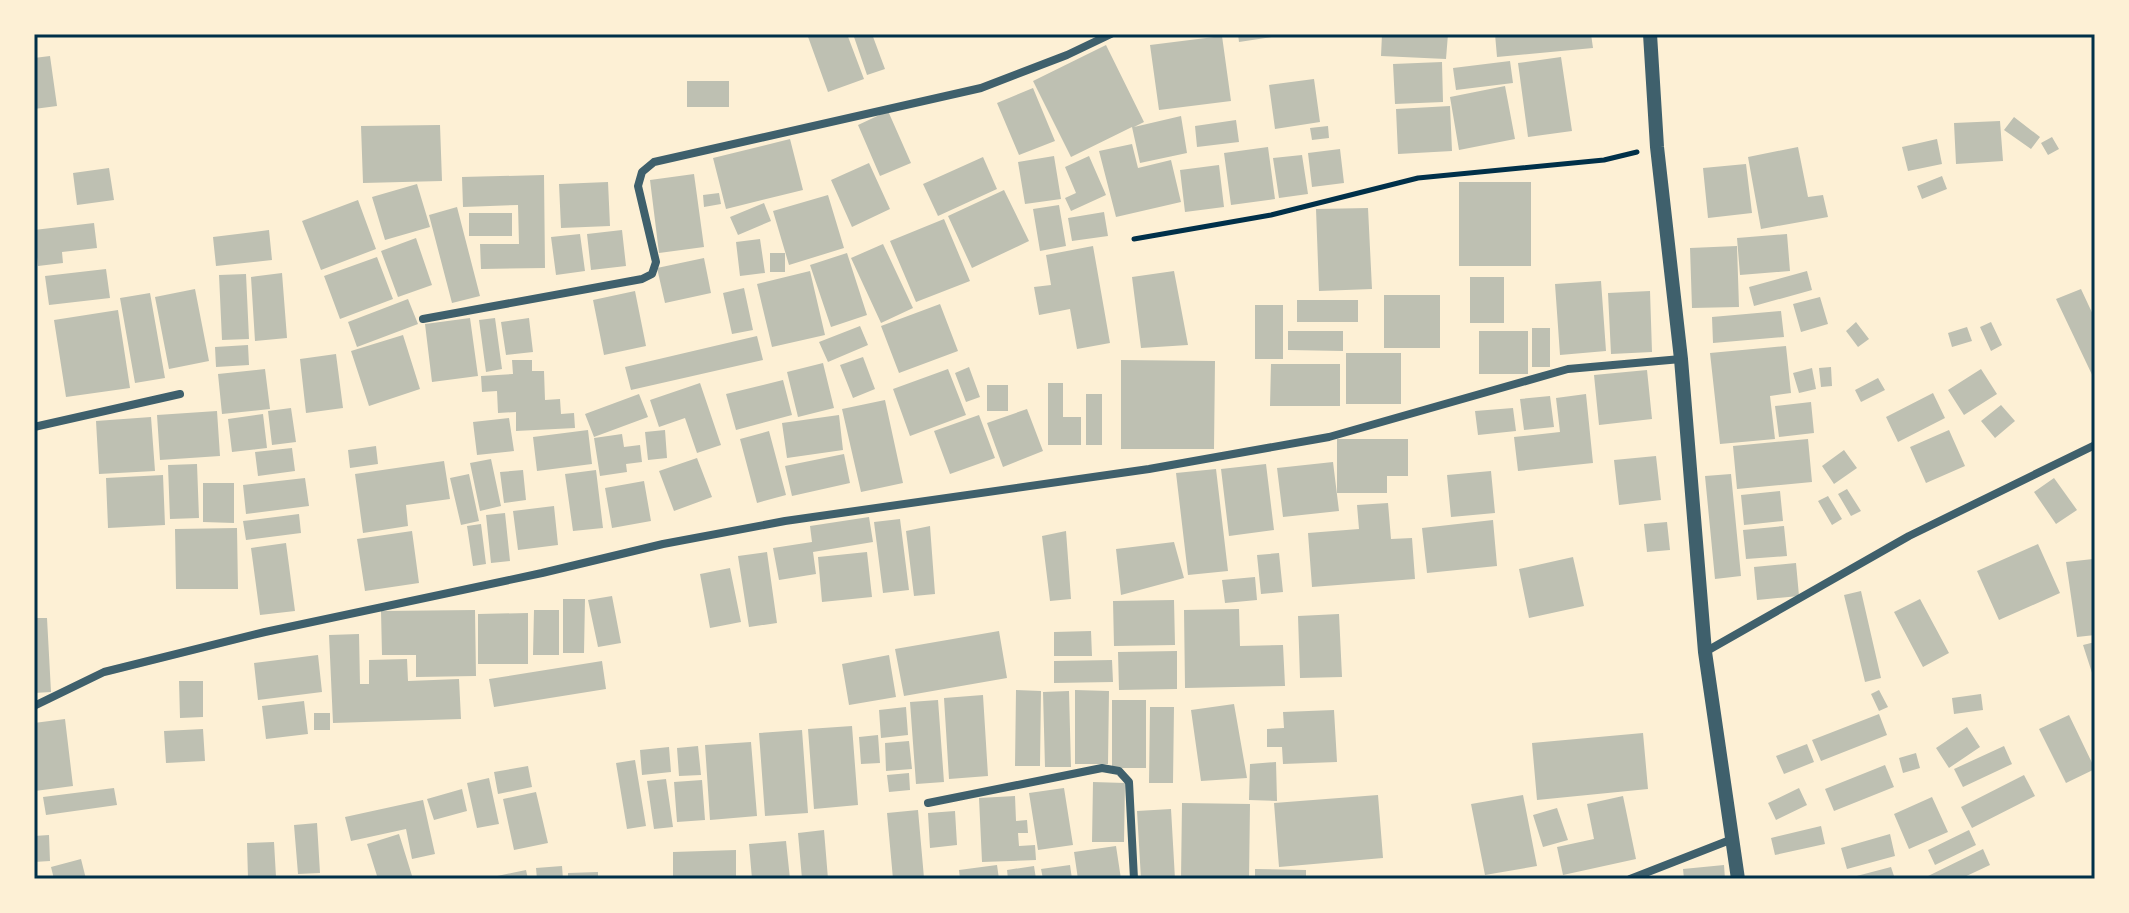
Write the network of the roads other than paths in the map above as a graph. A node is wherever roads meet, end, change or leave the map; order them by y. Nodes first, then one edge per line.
1 (1111, 34) edge
2 (1650, 34) edge
3 (423, 319) dead end
4 (1681, 359) junction
5 (180, 394) dead end
6 (34, 427) edge
7 (2095, 445) edge
8 (1705, 652) junction
9 (34, 706) edge
10 (928, 803) dead end
11 (1730, 840) junction
12 (1134, 879) edge
13 (1630, 879) edge
14 (1738, 879) edge

1 - 3 street
2 - 4 street
4 - 8 street
4 - 9 street
5 - 6 street
7 - 8 street
8 - 11 street
10 - 12 street
11 - 13 street
11 - 14 street

